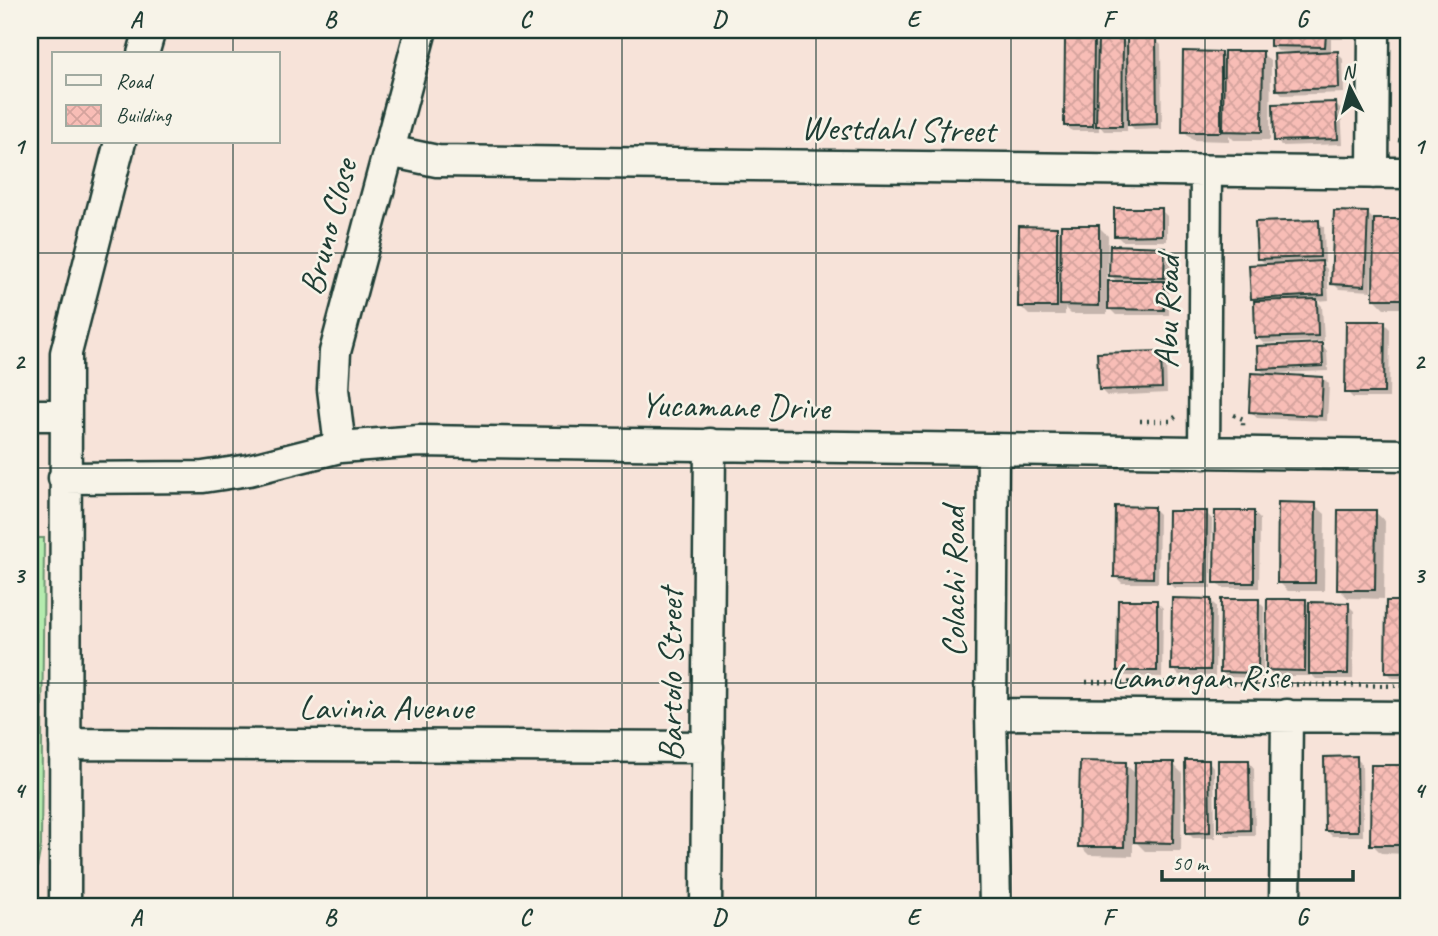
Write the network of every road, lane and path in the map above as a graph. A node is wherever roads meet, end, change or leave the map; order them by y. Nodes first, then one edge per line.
1 (150, 30) edge
2 (421, 30) edge
3 (1374, 30) edge
4 (144, 52) edge
5 (119, 144) edge
6 (388, 151) junction
7 (1206, 171) junction
8 (1373, 173) junction
9 (1408, 173) edge
10 (1180, 413) dead end
11 (30, 415) edge
12 (64, 415) junction
13 (1135, 421) dead end
14 (710, 444) junction
15 (340, 447) junction
16 (993, 449) junction
17 (1204, 453) junction
18 (1408, 455) edge
19 (64, 478) junction
20 (1086, 682) dead end
21 (1408, 686) edge
22 (991, 714) junction
23 (1287, 715) junction
24 (1408, 716) edge
25 (65, 744) junction
26 (708, 747) junction
27 (65, 906) edge
28 (706, 906) edge
29 (995, 906) edge
30 (1285, 906) edge

1 - 4 street
2 - 6 street, Bruno Close
3 - 8 street
5 - 12 street
6 - 7 street, Westdahl Street
6 - 15 street, Bruno Close
7 - 8 street, Westdahl Street
7 - 17 street, Abu Road
8 - 9 street, Westdahl Street
10 - 13 path
11 - 12 street
12 - 19 street
14 - 15 street, Yucamane Drive
14 - 16 street, Yucamane Drive
14 - 26 street, Bartolo Street
15 - 19 street, Yucamane Drive
16 - 17 street, Yucamane Drive
16 - 22 street, Colachi Road
17 - 18 street, Yucamane Drive
19 - 25 street
20 - 21 path
22 - 23 street, Lamongan Rise
22 - 29 street, Colachi Road
23 - 24 street, Lamongan Rise
23 - 30 street
25 - 26 street, Lavinia Avenue
25 - 27 street
26 - 28 street, Bartolo Street

